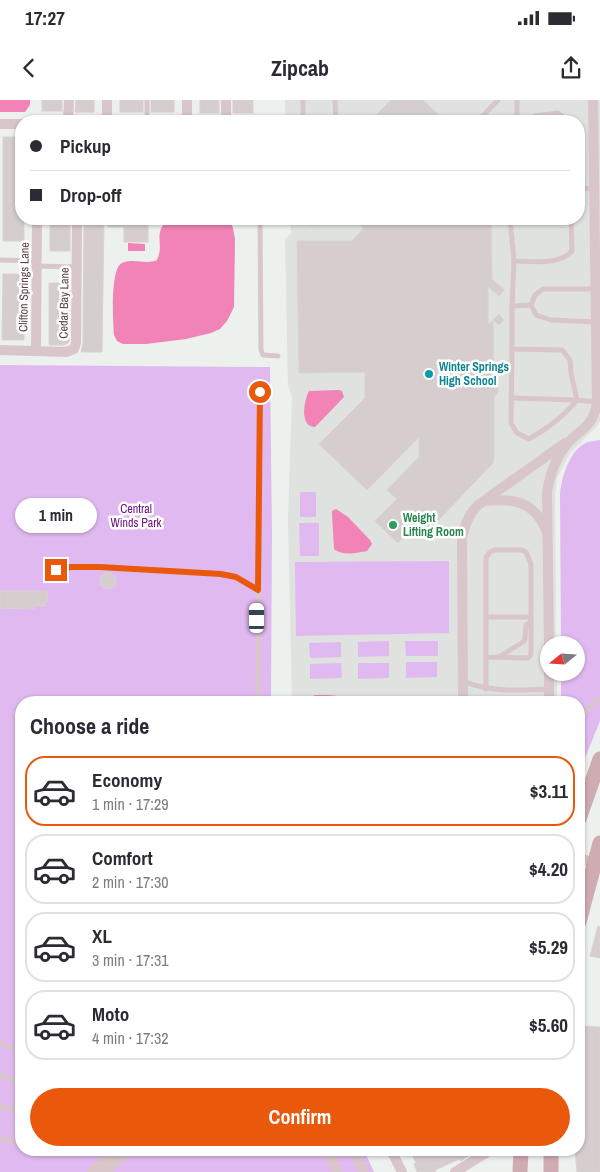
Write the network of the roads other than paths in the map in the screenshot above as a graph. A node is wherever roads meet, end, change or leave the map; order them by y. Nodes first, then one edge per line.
1 (69, 100) edge
2 (108, 100) edge
3 (147, 100) edge
4 (187, 100) edge
5 (226, 100) edge
6 (303, 100) edge
7 (335, 100) edge
8 (498, 100) edge
9 (517, 100) edge
10 (593, 100) edge
11 (68, 115) edge
12 (107, 115) edge
13 (147, 115) edge
14 (187, 115) edge
15 (226, 115) edge
16 (304, 115) edge
17 (336, 115) edge
18 (484, 115) edge
19 (516, 115) edge
20 (543, 115) edge
21 (560, 115) edge
22 (0, 124) edge
23 (15, 124) edge
24 (585, 188) edge
25 (594, 189) junction
26 (37, 225) edge
27 (77, 225) edge
28 (260, 225) edge
29 (511, 225) edge
30 (571, 225) edge
31 (0, 260) edge
32 (514, 261) junction
33 (37, 263) junction
34 (76, 267) junction
35 (595, 289) junction
36 (531, 305) junction
37 (512, 306) junction
38 (596, 322) junction
39 (512, 349) junction
40 (0, 350) edge
41 (36, 350) junction
42 (278, 356) dead end
43 (260, 392) dead end
44 (512, 398) junction
45 (577, 400) junction
46 (597, 402) junction
47 (574, 437) junction
48 (484, 501) junction
49 (548, 533) junction
50 (56, 570) dead end
51 (258, 590) junction
52 (486, 617) junction
53 (531, 619) junction
54 (549, 636) edge
55 (486, 658) junction
56 (499, 658) junction
57 (463, 681) junction
58 (549, 681) edge
59 (486, 689) junction
60 (549, 689) junction
61 (258, 696) edge
62 (463, 696) edge
63 (549, 696) edge
64 (600, 698) edge
65 (585, 712) edge
66 (600, 760) edge
67 (585, 801) edge
68 (600, 843) edge
69 (597, 863) edge
70 (585, 902) edge
71 (0, 1043) edge
72 (15, 1051) edge
73 (0, 1074) edge
74 (15, 1080) edge
75 (0, 1105) edge
76 (15, 1110) edge
77 (0, 1137) edge
78 (15, 1142) edge
79 (109, 1156) edge
80 (122, 1156) edge
81 (330, 1156) edge
82 (357, 1156) edge
83 (394, 1156) edge
84 (478, 1156) edge
85 (521, 1156) edge
86 (551, 1156) edge
87 (92, 1172) edge
88 (104, 1172) edge
89 (337, 1172) edge
90 (364, 1172) edge
91 (402, 1172) edge
92 (454, 1172) edge
93 (520, 1172) edge
94 (551, 1172) edge

1 - 11 street
2 - 12 street
3 - 13 lane
4 - 14 street
5 - 15 street
6 - 16 lane
7 - 17 lane
8 - 18 lane
9 - 19 lane
10 - 25 street
20 - 21 lane
22 - 23 street
24 - 25 lane
25 - 35 street
26 - 33 street, Clifton Springs Lane
27 - 34 street, Cedar Bay Lane
28 - 42 lane
29 - 32 lane
30 - 32 lane
31 - 33 lane
32 - 37 lane
33 - 34 lane
33 - 41 street, Clifton Springs Lane
34 - 41 street, Cedar Bay Lane
35 - 36 lane
35 - 38 street
36 - 37 lane
36 - 38 lane
37 - 39 lane
38 - 46 street
39 - 44 lane
39 - 45 lane
40 - 41 street, Clifton Springs Lane
43 - 51 lane
44 - 45 lane
44 - 45 lane
45 - 46 lane
46 - 47 street
47 - 48 street
47 - 49 street
48 - 49 street
48 - 57 street
49 - 54 street
50 - 51 lane
51 - 61 lane
52 - 53 lane
52 - 53 lane
52 - 55 lane
53 - 56 lane
53 - 56 lane
55 - 56 lane
55 - 59 lane
57 - 59 lane
57 - 62 street
58 - 60 street
59 - 60 lane
60 - 63 street
64 - 65 lane
66 - 67 main road
68 - 69 main road
69 - 70 main road
71 - 72 lane
73 - 74 lane
75 - 76 lane
77 - 78 lane
79 - 87 street
80 - 88 street
81 - 89 street
82 - 90 street
83 - 91 street
84 - 92 street
85 - 93 main road
86 - 94 main road

